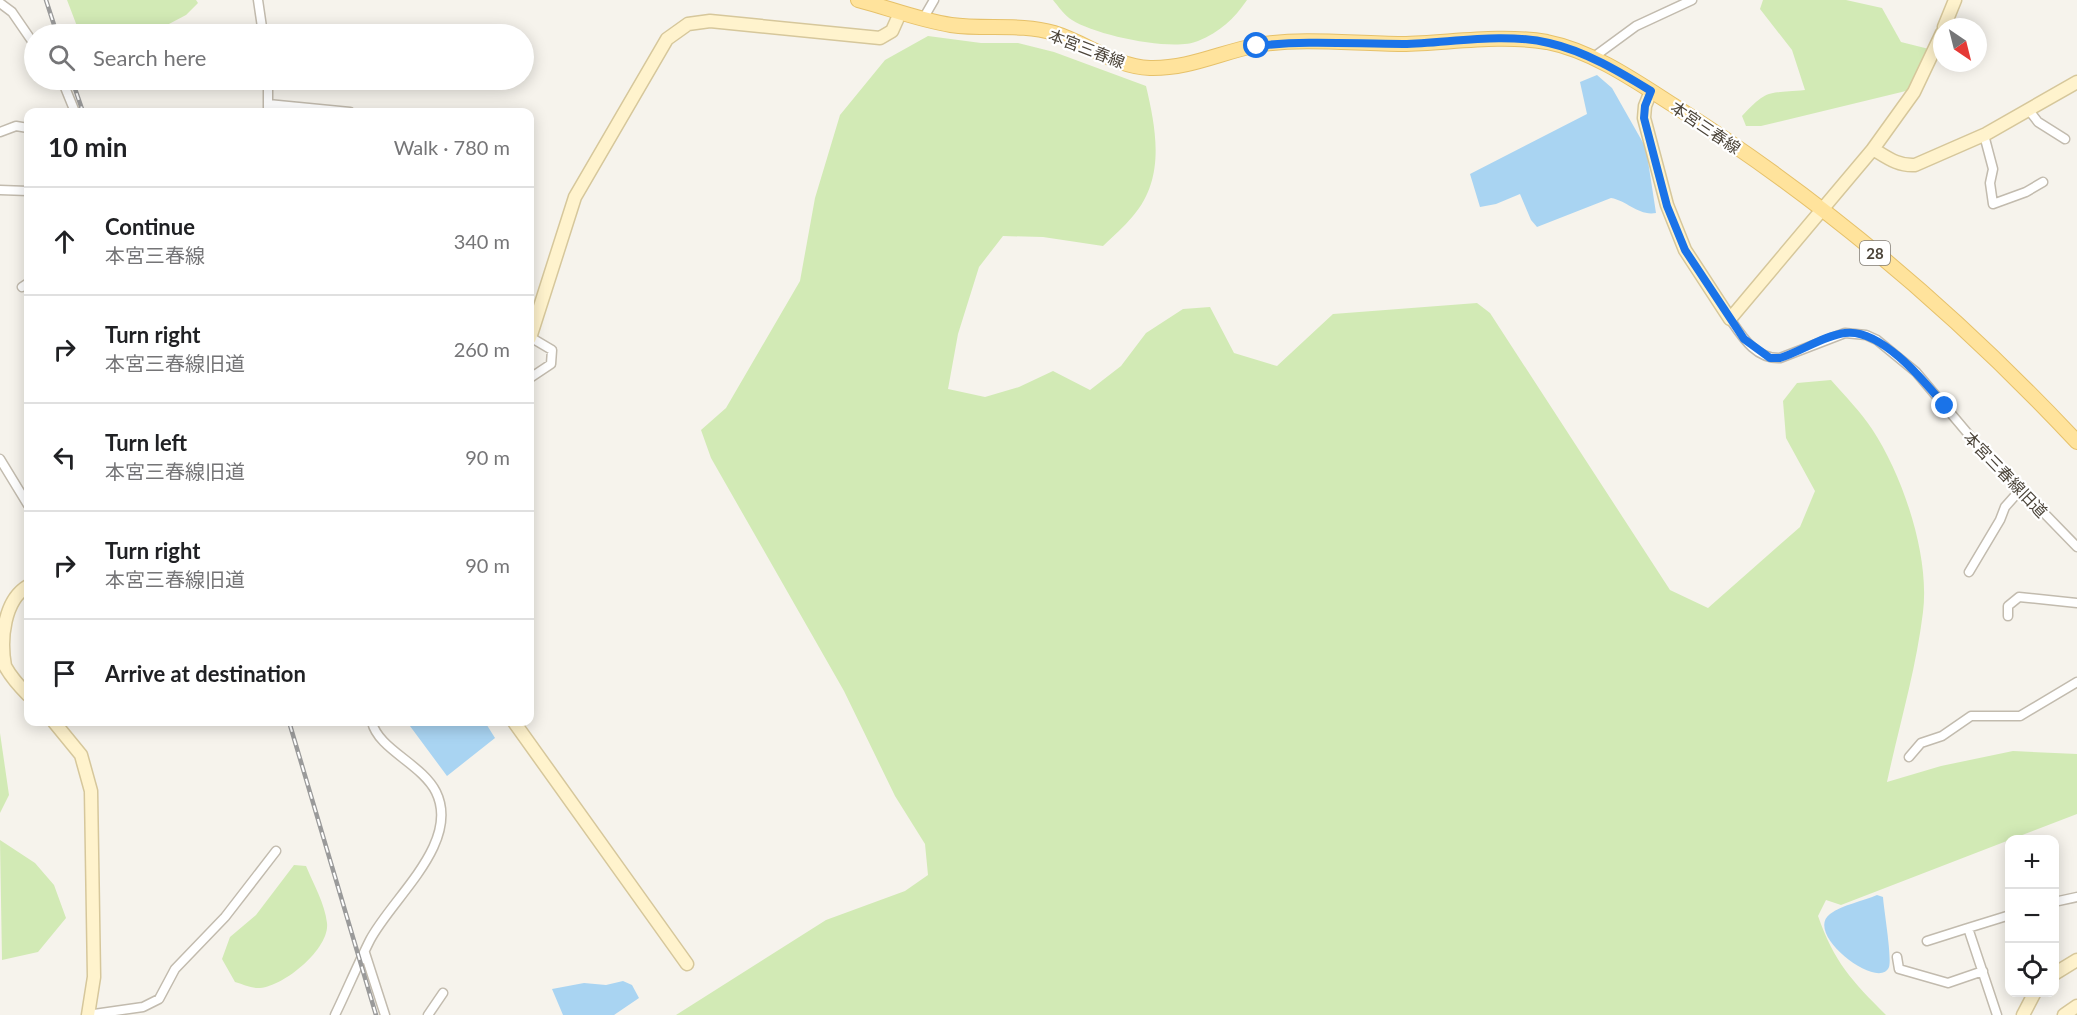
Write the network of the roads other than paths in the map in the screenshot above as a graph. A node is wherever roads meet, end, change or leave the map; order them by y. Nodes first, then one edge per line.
1 (258, 0) edge
2 (858, 0) edge
3 (934, 0) edge
4 (1692, 0) edge
5 (1955, 0) edge
6 (0, 3) edge
7 (900, 13) junction
8 (1948, 18) edge
9 (923, 20) junction
10 (262, 24) edge
11 (24, 29) edge
12 (1933, 52) edge
13 (1591, 59) junction
14 (2077, 82) edge
15 (66, 90) edge
16 (268, 90) edge
17 (1651, 91) junction
18 (73, 108) edge
19 (268, 108) edge
20 (2028, 109) junction
21 (24, 128) edge
22 (0, 132) edge
23 (1984, 135) junction
24 (2065, 139) dead end
25 (1873, 149) junction
26 (2043, 182) dead end
27 (0, 190) edge
28 (24, 191) edge
29 (1822, 210) junction
30 (1730, 320) junction
31 (534, 325) edge
32 (534, 340) edge
33 (534, 375) edge
34 (2077, 442) edge
35 (0, 459) edge
36 (2021, 489) junction
37 (24, 498) edge
38 (2077, 547) edge
39 (1969, 572) dead end
40 (24, 590) edge
41 (2077, 603) edge
42 (2008, 616) dead end
43 (1, 625) edge
44 (2077, 682) edge
45 (24, 690) edge
46 (57, 726) edge
47 (374, 726) edge
48 (517, 726) edge
49 (1909, 757) dead end
50 (276, 851) dead end
51 (2077, 897) edge
52 (2059, 901) edge
53 (2005, 917) edge
54 (1968, 928) junction
55 (1927, 941) dead end
56 (366, 953) junction
57 (1897, 957) dead end
58 (2077, 960) edge
59 (687, 964) dead end
60 (1983, 971) junction
61 (2059, 972) edge
62 (443, 993) dead end
63 (2034, 997) edge
64 (2077, 1006) edge
65 (88, 1015) edge
66 (335, 1015) edge
67 (385, 1015) edge
68 (428, 1015) edge
69 (1997, 1015) edge
70 (2023, 1015) edge
71 (2064, 1015) edge

1 - 10 street
2 - 7 main road, 本宮三春線 / 28
3 - 9 street
4 - 13 street
5 - 8 street
6 - 11 street
7 - 9 main road, 本宮三春線 / 28
7 - 31 street
9 - 13 main road, 本宮三春線 / 28
12 - 25 street
13 - 17 main road, 本宮三春線 / 28
14 - 20 street
15 - 18 street
16 - 19 street
17 - 29 main road, 本宮三春線 / 28
17 - 30 street, 本宮三春線旧道
20 - 23 street
20 - 24 street
21 - 22 street
23 - 25 street
23 - 26 street
25 - 29 street
27 - 28 street
29 - 30 street
29 - 34 main road, 本宮三春線 / 28
30 - 36 street, 本宮三春線旧道
32 - 33 street
35 - 37 street
36 - 38 street, 本宮三春線旧道
36 - 39 street
40 - 43 street
41 - 42 street
43 - 45 street
44 - 49 street
46 - 65 street
47 - 56 street
48 - 59 street
50 - 65 street
51 - 52 street
53 - 54 street
54 - 55 street
54 - 60 street
56 - 66 street
56 - 67 street
57 - 60 street
58 - 61 street
60 - 69 street
62 - 68 street
63 - 70 street
64 - 71 street

